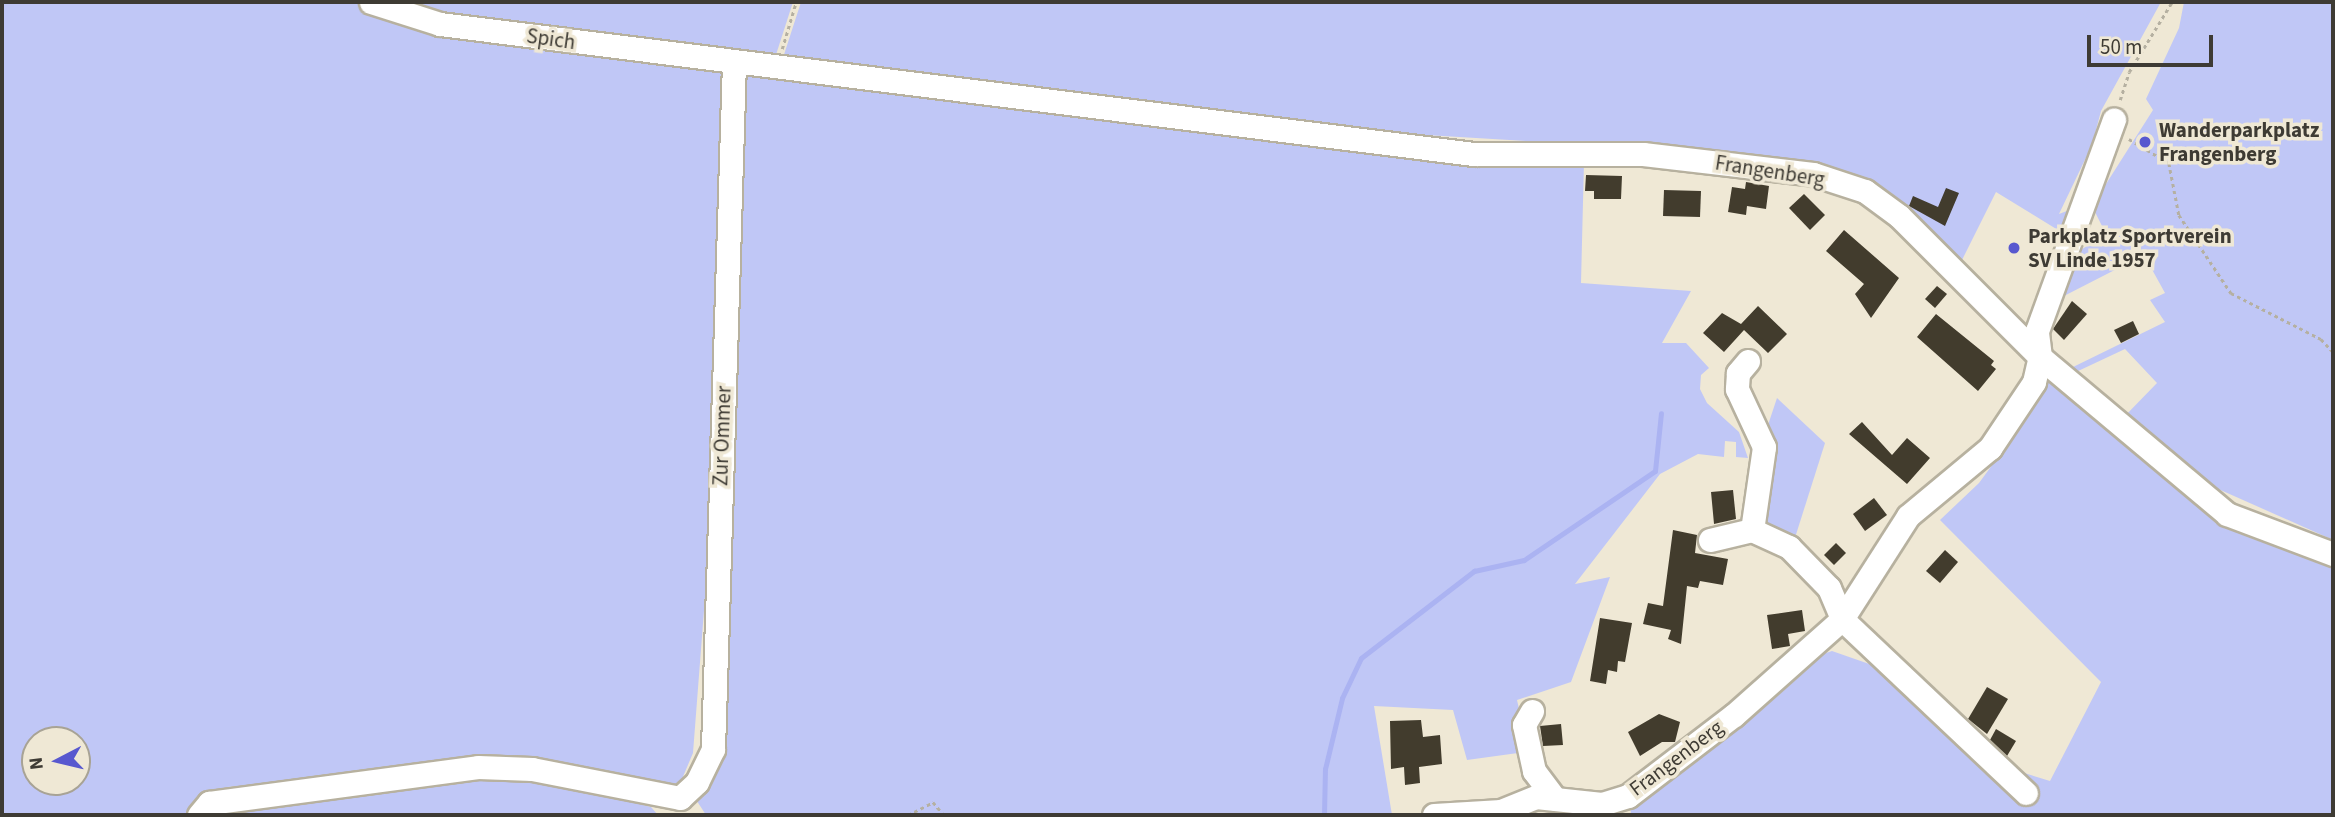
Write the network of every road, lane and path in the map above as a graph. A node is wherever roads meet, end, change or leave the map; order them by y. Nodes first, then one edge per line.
1 (371, 2) edge
2 (796, 2) edge
3 (2172, 2) edge
4 (734, 63) junction
5 (776, 66) junction
6 (2112, 124) junction
7 (2333, 352) edge
8 (2040, 357) junction
9 (1748, 361) dead end
10 (1752, 530) junction
11 (1710, 540) dead end
12 (2333, 554) edge
13 (1842, 619) junction
14 (1532, 710) dead end
15 (2026, 793) dead end
16 (1555, 799) junction
17 (684, 807) edge
18 (199, 815) edge
19 (908, 815) edge
20 (944, 815) edge
21 (1434, 815) edge

1 - 4 street, Spich
2 - 5 path
3 - 6 path
4 - 5 street, Spich
4 - 17 street, Zur Ommer
5 - 8 street, Frangenberg
6 - 7 path
6 - 8 street
8 - 12 street, Frangenberg
8 - 13 street, Frangenberg
9 - 10 street
10 - 11 street
10 - 13 street
13 - 15 street
13 - 16 street, Frangenberg
14 - 16 street
16 - 21 street, Frangenberg
17 - 18 street, Zur Ommer
19 - 20 path

